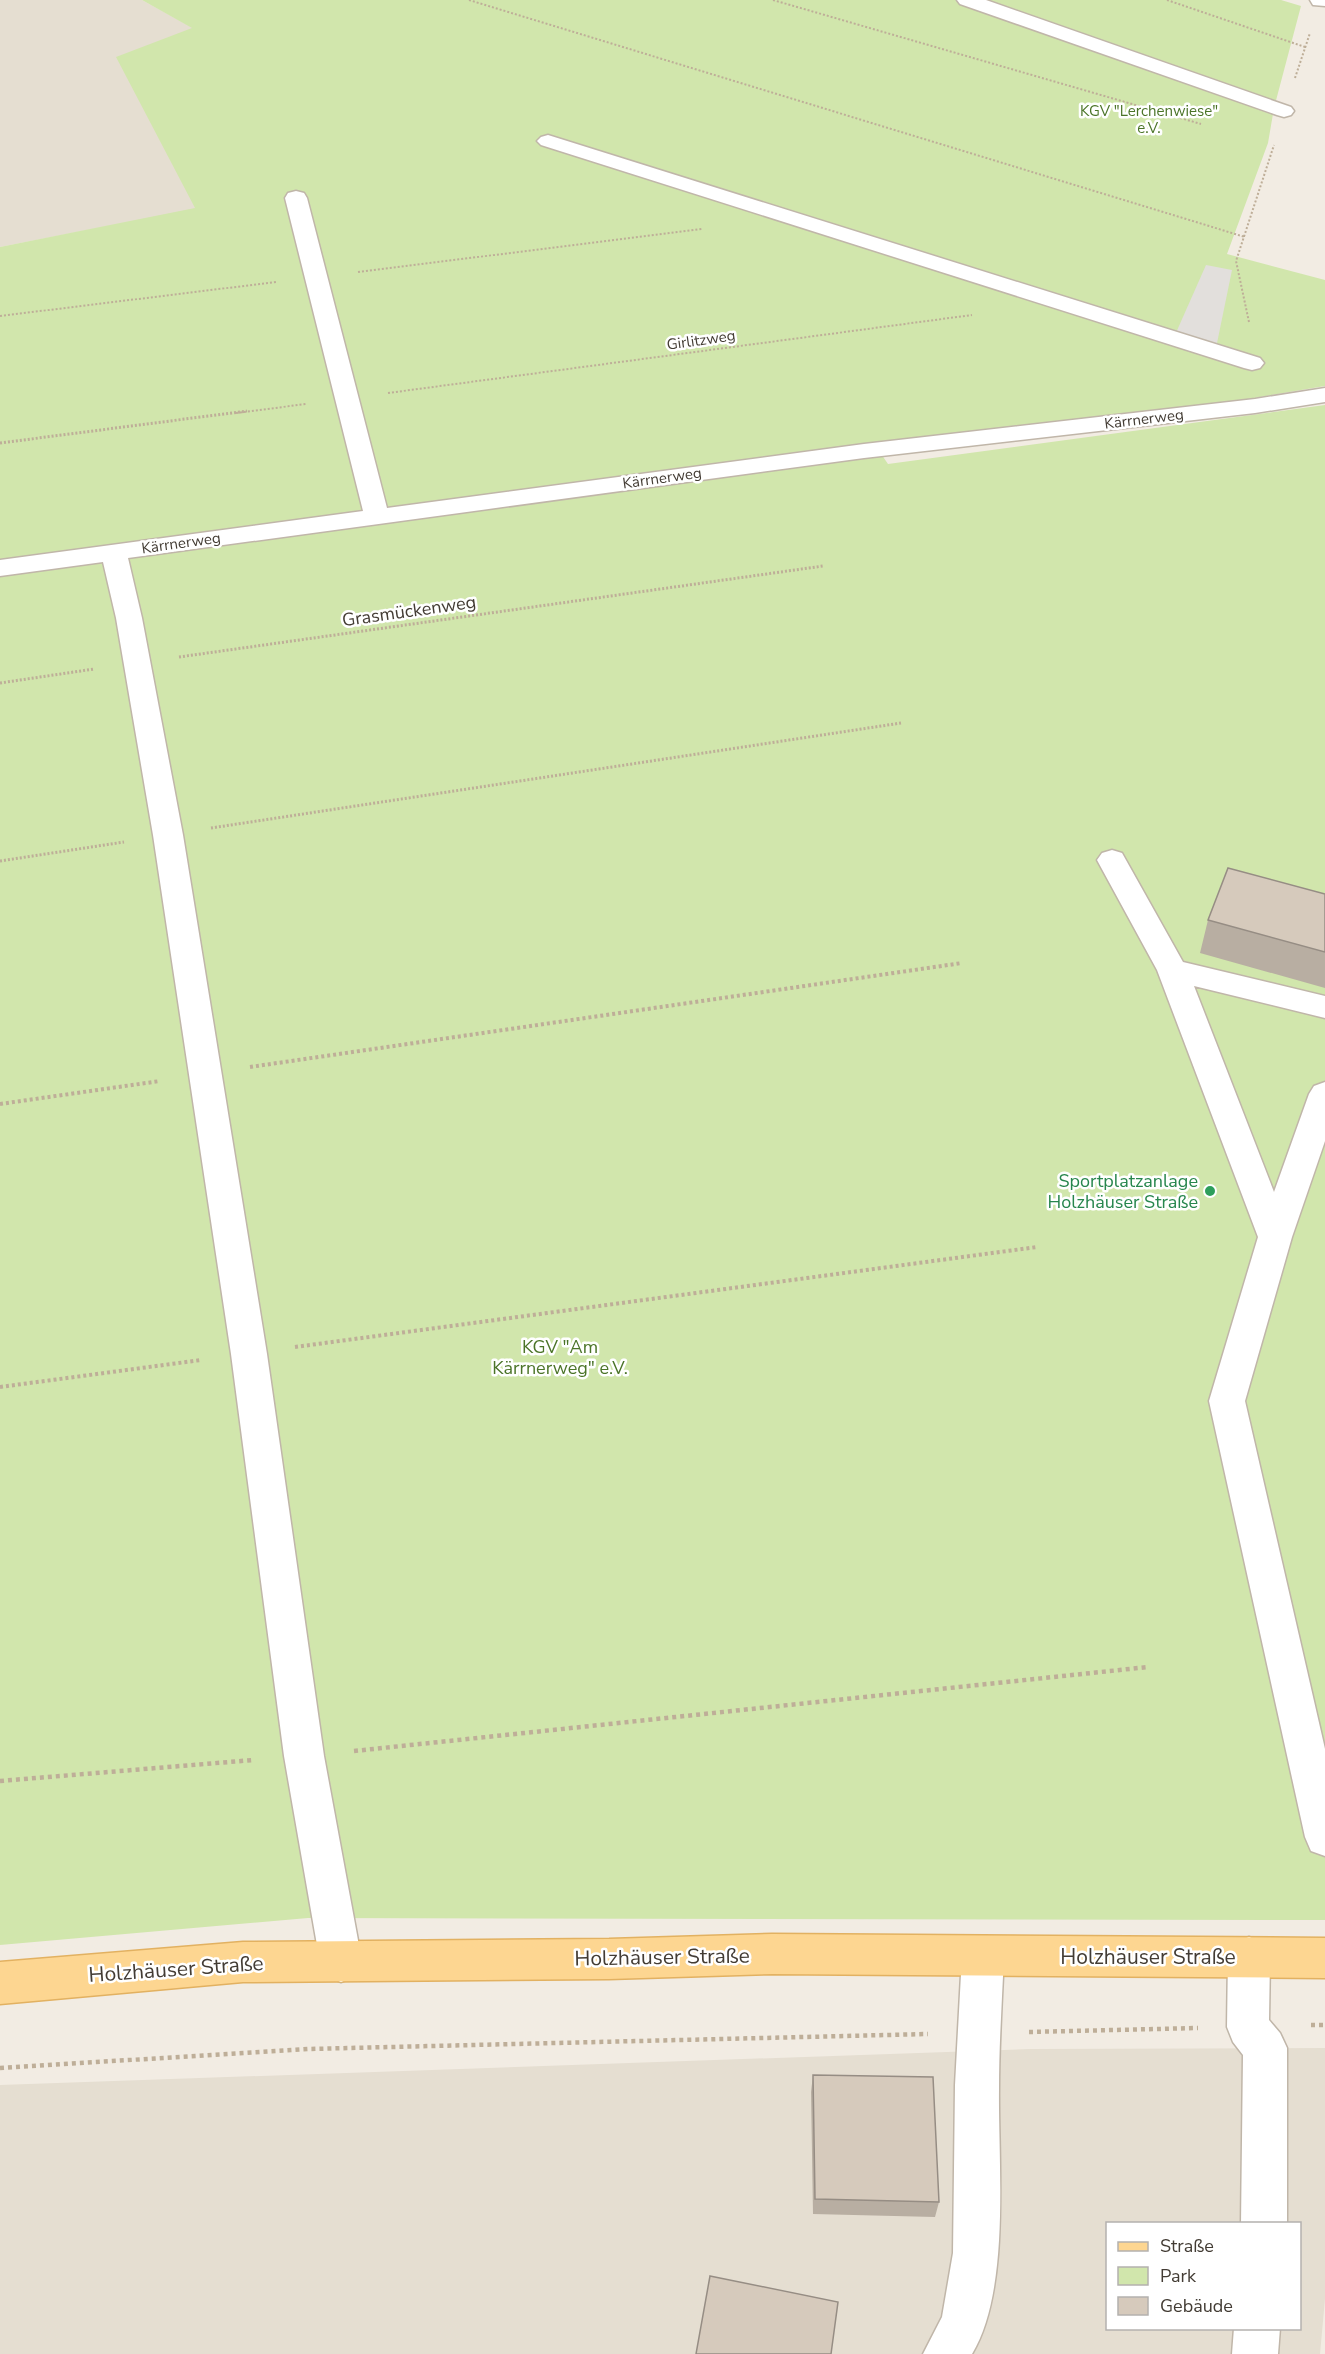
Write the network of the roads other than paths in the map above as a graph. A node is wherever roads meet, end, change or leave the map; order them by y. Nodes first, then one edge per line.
1 (967, 0) edge
2 (1284, 111) road end
3 (548, 141) dead end
4 (296, 198) dead end
5 (1252, 363) road end
6 (1325, 395) edge
7 (377, 517) junction
8 (114, 552) junction
9 (0, 568) edge
10 (1112, 861) dead end
11 (1172, 970) junction
12 (1325, 1008) edge
13 (1325, 1094) edge
14 (1275, 1237) junction
15 (1325, 1837) edge
16 (983, 1956) junction
17 (1249, 1957) junction
18 (1325, 1958) edge
19 (341, 1962) junction
20 (0, 1983) edge
21 (1264, 2222) edge
22 (1257, 2330) edge
23 (946, 2354) edge
24 (1255, 2354) edge

1 - 2 street
3 - 5 street
4 - 7 street
6 - 7 street, Kärrnerweg
7 - 8 street, Kärrnerweg
8 - 9 street, Kärrnerweg
8 - 19 street
10 - 11 street
11 - 12 street
11 - 14 street
13 - 14 street
14 - 15 street
16 - 17 main road, Holzhäuser Straße
16 - 19 main road, Holzhäuser Straße
16 - 23 street
17 - 18 main road, Holzhäuser Straße
17 - 21 street
19 - 20 main road, Holzhäuser Straße
22 - 24 street

